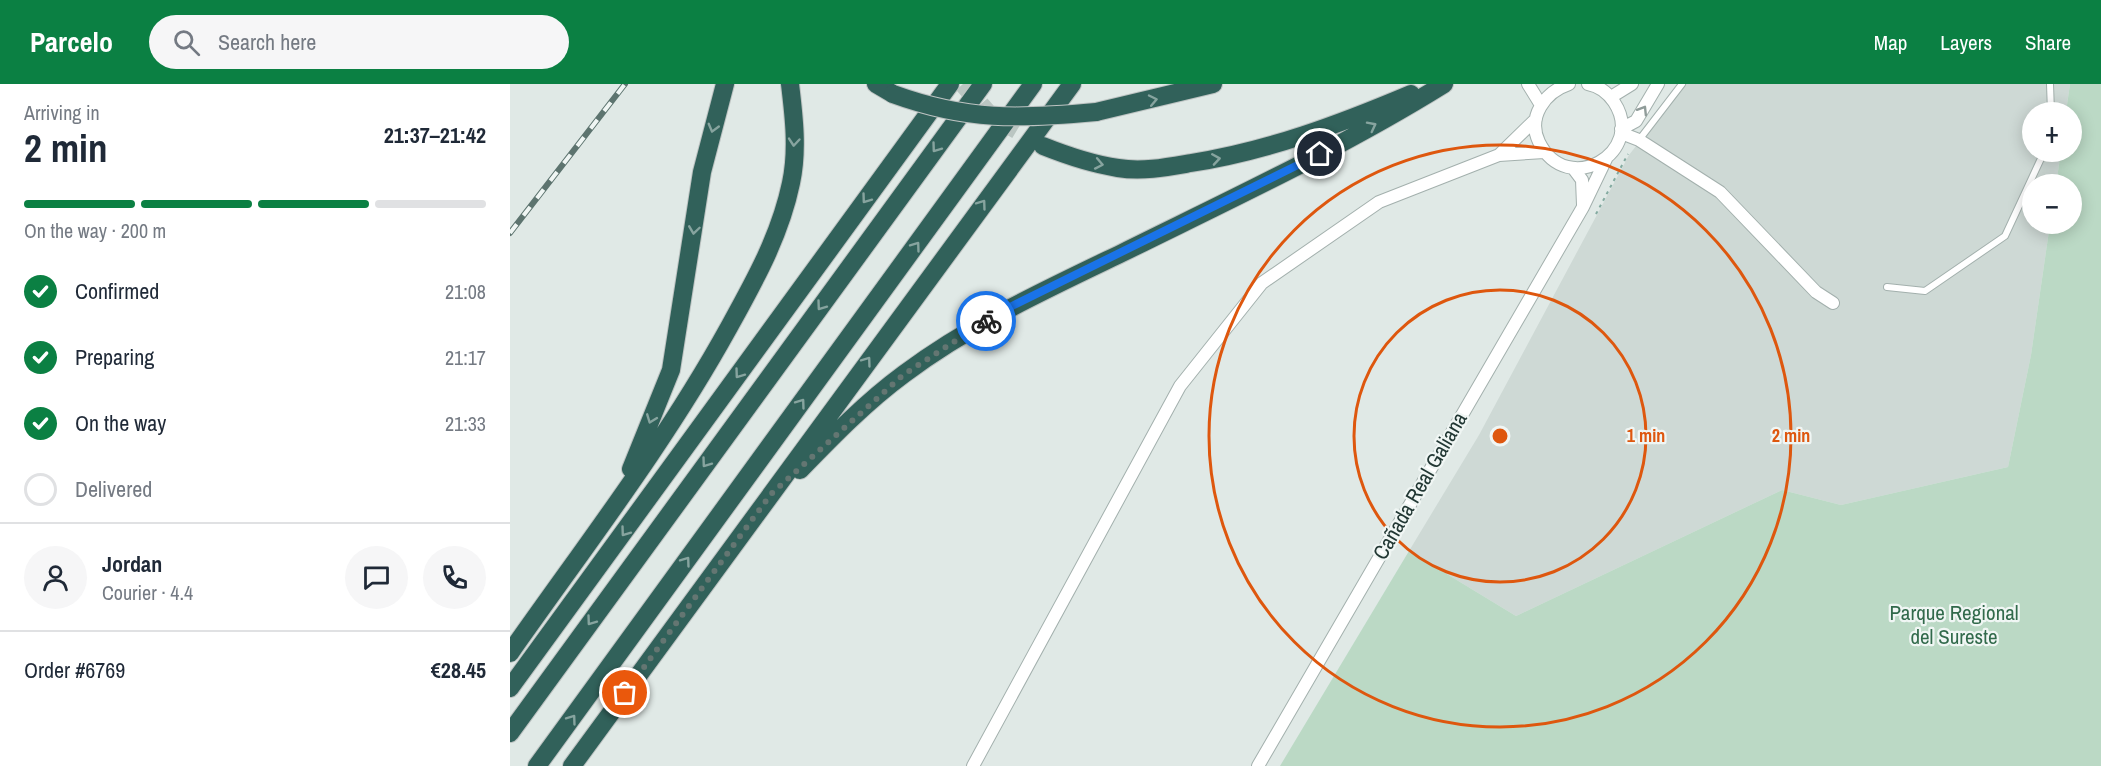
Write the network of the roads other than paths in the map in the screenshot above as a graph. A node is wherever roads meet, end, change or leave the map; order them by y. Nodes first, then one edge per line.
1 (724, 84) edge
2 (790, 84) edge
3 (876, 84) edge
4 (950, 84) edge
5 (983, 84) edge
6 (1033, 84) edge
7 (1072, 84) edge
8 (1213, 84) edge
9 (1434, 84) edge
10 (1444, 84) edge
11 (1528, 84) edge
12 (1588, 84) edge
13 (1632, 84) edge
14 (1658, 84) edge
15 (1682, 84) edge
16 (2050, 84) edge
17 (1561, 85) edge
18 (1611, 97) junction
19 (2051, 102) edge
20 (1540, 105) junction
21 (1536, 119) junction
22 (1621, 131) junction
23 (1639, 140) junction
24 (1043, 146) tunnel mouth
25 (1544, 152) junction
26 (1499, 155) junction
27 (1607, 157) junction
28 (2039, 162) edge
29 (1573, 168) junction
30 (1583, 207) junction
31 (1887, 287) dead end
32 (1833, 303) dead end
33 (771, 494) junction
34 (596, 531) junction
35 (510, 653) edge
36 (510, 688) edge
37 (510, 733) edge
38 (537, 766) edge
39 (572, 766) edge
40 (973, 766) edge
41 (1258, 766) edge

1 -> 34 highway
2 -> 34 highway
3 -> 8 highway, bridge
4 -> 36 highway
5 -> 37 highway
38 -> 6 highway
33 -> 7 highway
24 -> 9 highway
33 -> 10 highway
11 - 20 street
12 - 18 street
13 - 18 street
22 -> 14 street
15 - 23 lane
16 - 19 lane
17 - 20 street
18 - 22 street
20 - 21 street
21 - 25 street
21 - 26 street
22 - 23 street
22 - 27 street, Cañada Real Galiana
23 - 32 street
25 - 26 street
25 - 29 street
26 - 40 street
27 - 29 street
27 - 30 street, Cañada Real Galiana
28 - 31 lane
29 - 30 street
30 - 41 street, Cañada Real Galiana
33 - 39 highway
34 - 35 highway

